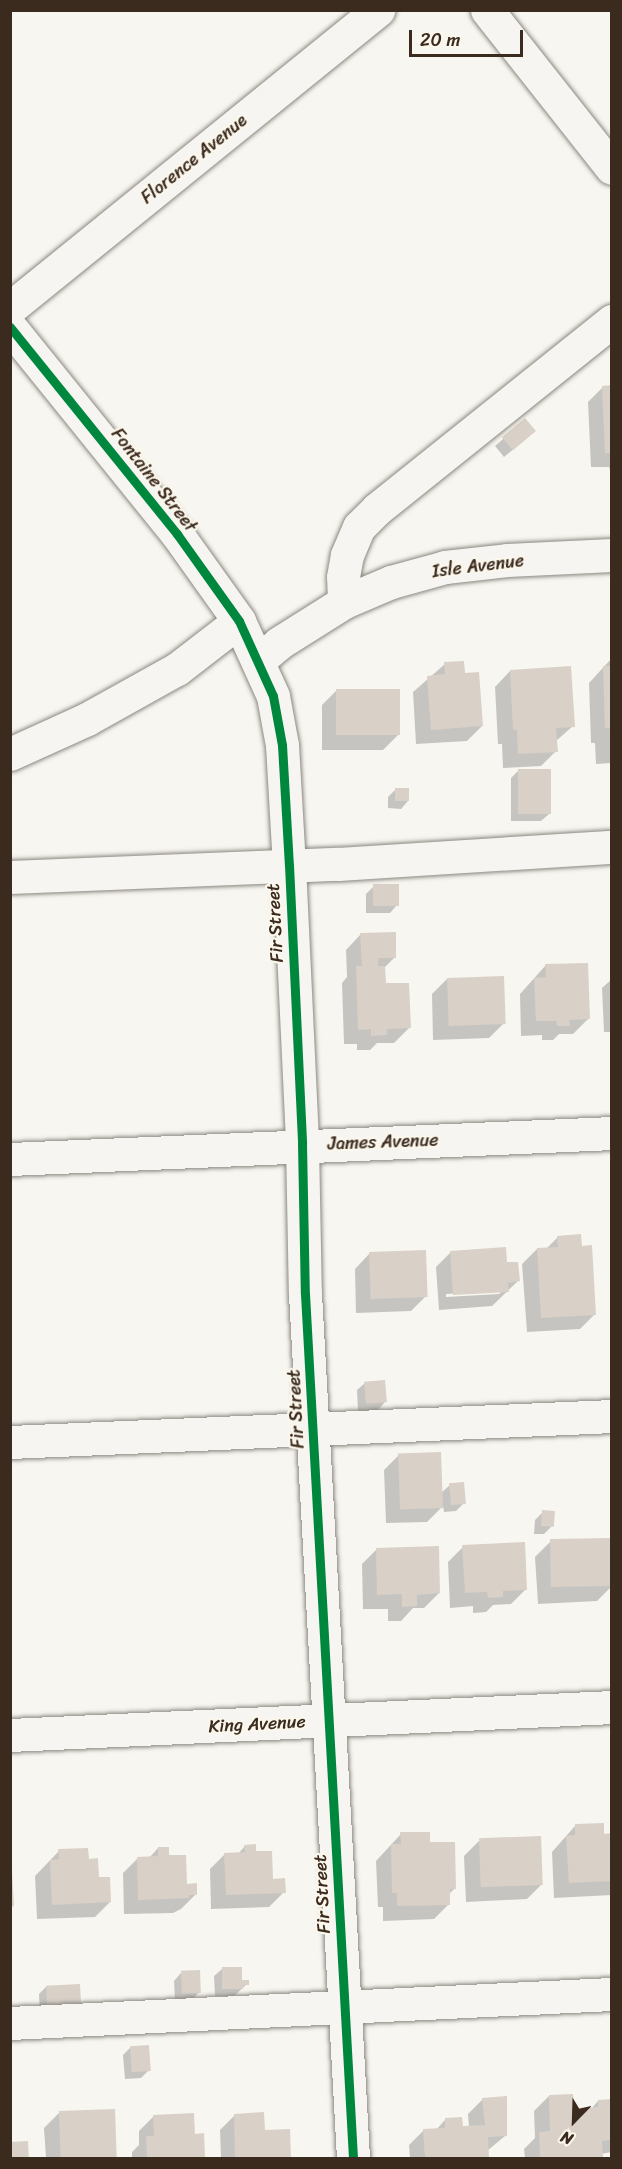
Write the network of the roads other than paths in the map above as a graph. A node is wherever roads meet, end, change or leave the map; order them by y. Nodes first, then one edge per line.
1 (378, 10) edge
2 (487, 10) edge
3 (612, 168) edge
4 (10, 308) edge
5 (612, 321) edge
6 (10, 327) edge
7 (612, 555) edge
8 (344, 603) junction
9 (239, 621) junction
10 (259, 660) junction
11 (10, 754) edge
12 (612, 847) edge
13 (289, 865) junction
14 (10, 877) edge
15 (612, 1132) edge
16 (302, 1144) junction
17 (10, 1159) edge
18 (612, 1416) edge
19 (313, 1428) junction
20 (10, 1442) edge
21 (612, 1707) edge
22 (329, 1720) junction
23 (10, 1735) edge
24 (612, 1994) edge
25 (344, 2007) junction
26 (10, 2023) edge
27 (353, 2158) edge

1 - 4 street, Florence Avenue
2 - 3 street
5 - 8 street
6 - 9 street, Fontaine Street
7 - 8 street, Isle Avenue
8 - 10 street, Isle Avenue
9 - 10 street, Fontaine Street
9 - 11 street
10 - 13 street, Fir Street
12 - 13 street
13 - 14 street
13 - 16 street, Fir Street
15 - 16 street, James Avenue
16 - 17 street, James Avenue
16 - 19 street, Fir Street
18 - 19 street
19 - 20 street
19 - 22 street, Fir Street
21 - 22 street, King Avenue
22 - 23 street, King Avenue
22 - 25 street, Fir Street
24 - 25 street
25 - 26 street
25 - 27 street, Fir Street

